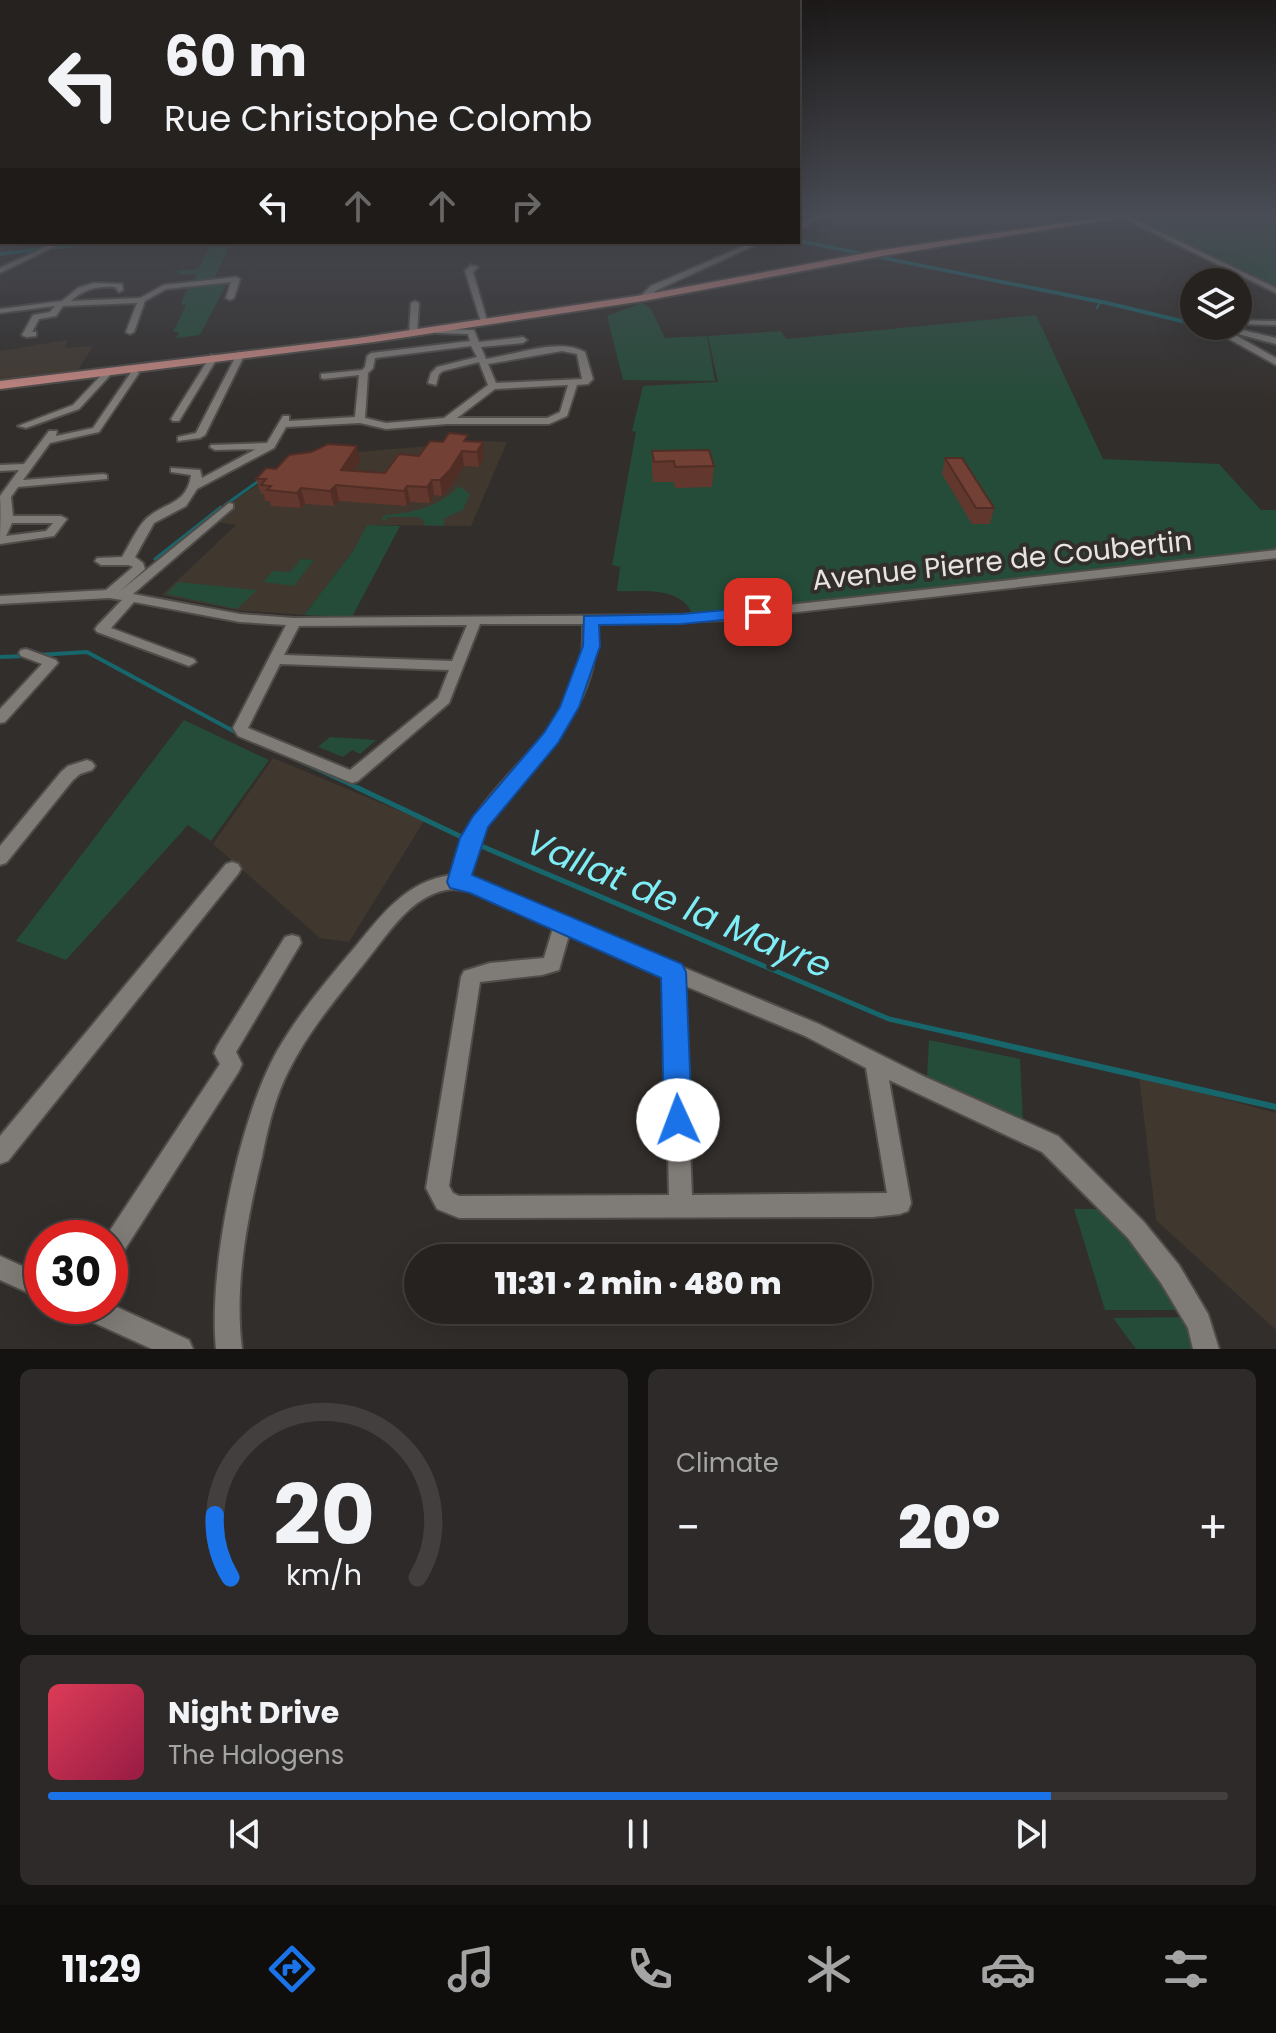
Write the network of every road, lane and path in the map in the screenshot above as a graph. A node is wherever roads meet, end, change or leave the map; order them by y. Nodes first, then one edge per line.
1 (470, 279) edge
2 (675, 279) edge
3 (745, 279) edge
4 (1252, 279) edge
5 (119, 290) dead end
6 (1276, 291) edge
7 (230, 298) dead end
8 (643, 298) junction
9 (142, 300) junction
10 (0, 301) edge
11 (415, 303) dead end
12 (62, 304) junction
13 (24, 307) junction
14 (0, 311) edge
15 (1276, 323) edge
16 (476, 327) junction
17 (1252, 327) edge
18 (130, 332) dead end
19 (414, 333) junction
20 (33, 334) dead end
21 (1252, 335) edge
22 (523, 340) dead end
23 (1247, 340) edge
24 (1276, 341) edge
25 (475, 344) junction
26 (241, 354) junction
27 (214, 357) junction
28 (482, 360) junction
29 (1276, 362) edge
30 (111, 370) junction
31 (364, 372) junction
32 (135, 373) dead end
33 (324, 376) dead end
34 (433, 383) dead end
35 (573, 383) junction
36 (0, 385) edge
37 (493, 386) junction
38 (176, 419) dead end
39 (360, 420) junction
40 (447, 421) junction
41 (23, 426) dead end
42 (182, 439) dead end
43 (270, 446) junction
44 (215, 447) dead end
45 (28, 467) junction
46 (0, 468) edge
47 (175, 470) dead end
48 (103, 477) dead end
49 (15, 484) junction
50 (193, 487) junction
51 (229, 506) dead end
52 (8, 520) junction
53 (0, 539) edge
54 (1276, 554) edge
55 (101, 561) dead end
56 (129, 561) junction
57 (122, 596) junction
58 (0, 600) edge
59 (475, 620) junction
60 (590, 620) junction
61 (294, 622) junction
62 (26, 653) dead end
63 (275, 659) junction
64 (189, 662) dead end
65 (458, 666) junction
66 (0, 718) edge
67 (87, 766) dead end
68 (0, 858) edge
69 (232, 869) dead end
70 (458, 882) junction
71 (563, 923) junction
72 (292, 943) dead end
73 (673, 972) junction
74 (875, 1061) junction
75 (0, 1153) edge
76 (681, 1205) junction
77 (128, 1224) edge
78 (0, 1268) edge
79 (24, 1279) edge
80 (125, 1324) edge
81 (177, 1348) edge
82 (229, 1349) edge
83 (1206, 1349) edge

1 - 16 street
2 - 8 street
3 - 8 main road
4 - 6 street
5 - 12 street
7 - 9 street
8 - 16 main road
9 - 12 street
9 - 18 street
10 - 13 street
11 - 19 street
12 - 13 street
12 - 20 street
13 - 14 street
15 - 17 street
16 - 19 main road
16 - 19 main road
16 - 25 street
19 - 26 main road
21 - 24 street
22 - 25 street
23 - 29 street
25 - 28 street
25 - 31 street
26 - 27 main road
26 - 42 street
27 - 30 main road
27 - 38 street
28 - 34 street
28 - 35 street
28 - 37 street
30 - 36 main road
30 - 41 street
31 - 33 street
31 - 39 street
32 - 45 street
35 - 37 street
35 - 40 street
37 - 40 street
39 - 40 street
39 - 43 street
43 - 44 street
43 - 50 street
45 - 46 street
45 - 49 street
47 - 50 street
48 - 49 street
49 - 52 street
50 - 56 street
51 - 57 street
52 - 53 street
52 - 53 street
54 - 60 street, Avenue Pierre de Coubertin
55 - 56 street
56 - 57 street
57 - 58 street
57 - 61 street, Avenue Pierre de Coubertin
57 - 64 street
59 - 60 street, Avenue Pierre de Coubertin
59 - 61 street, Avenue Pierre de Coubertin
59 - 65 street
60 - 70 street
61 - 63 street
62 - 66 street
63 - 65 street
63 - 65 street
67 - 68 street
69 - 75 street
70 - 71 street
70 - 82 street
71 - 73 street
71 - 76 street
72 - 77 street
73 - 74 street
73 - 76 street
74 - 76 street
74 - 83 street
78 - 79 street
80 - 81 street

